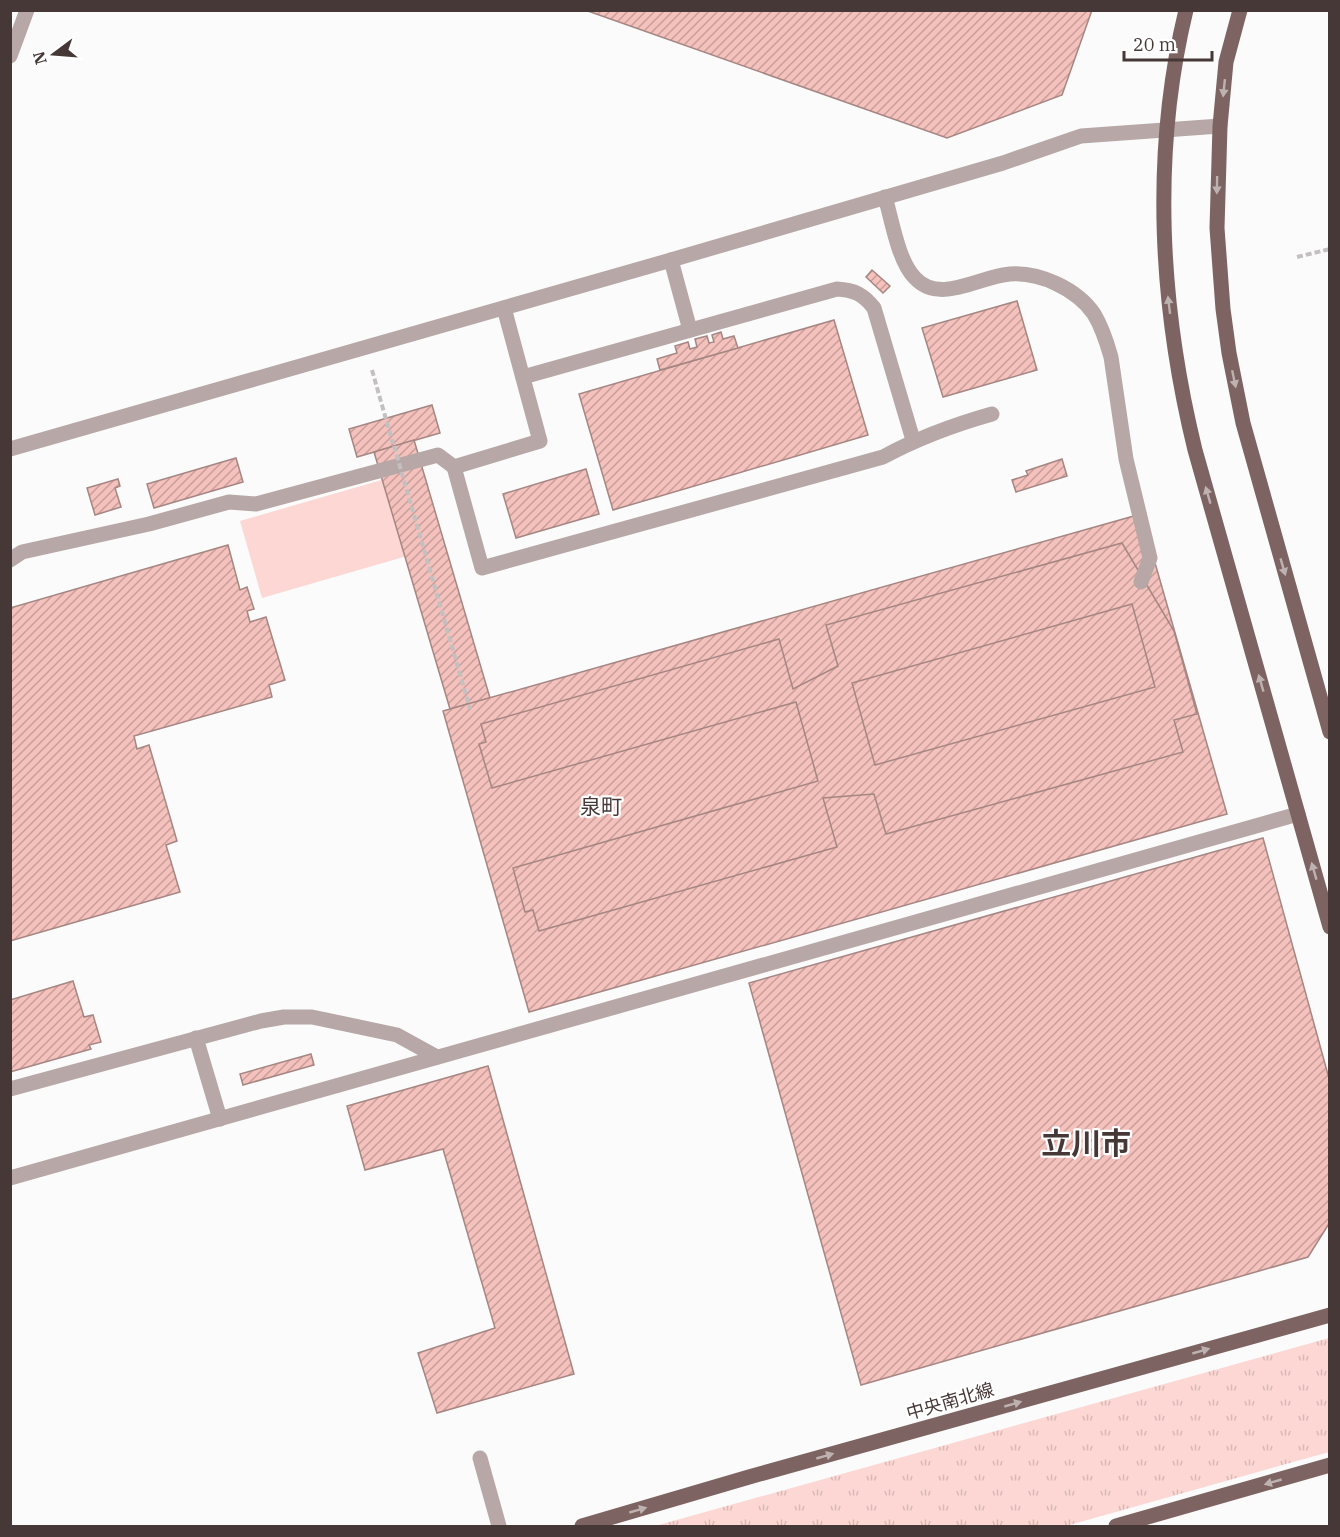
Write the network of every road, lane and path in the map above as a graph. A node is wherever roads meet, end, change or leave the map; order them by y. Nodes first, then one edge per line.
1 (27, 10) edge
2 (1186, 10) edge
3 (1240, 10) edge
4 (10, 56) edge
5 (1220, 126) junction
6 (1166, 129) junction
7 (885, 196) junction
8 (1329, 249) edge
9 (1297, 257) dead end
10 (671, 260) junction
11 (504, 308) junction
12 (690, 330) junction
13 (372, 370) dead end
14 (523, 377) junction
15 (992, 414) dead end
16 (913, 440) junction
17 (10, 449) edge
18 (454, 466) junction
19 (14, 554) edge
20 (1141, 582) dead end
21 (470, 709) dead end
22 (1329, 732) edge
23 (1298, 814) junction
24 (1329, 927) edge
25 (196, 1038) junction
26 (437, 1057) junction
27 (10, 1089) edge
28 (220, 1119) junction
29 (10, 1178) edge
30 (1329, 1315) edge
31 (480, 1458) dead end
32 (1329, 1466) edge
33 (499, 1527) edge
34 (582, 1527) edge
35 (1116, 1527) edge

1 - 4 street
2 - 6 main road
3 -> 5 main road
5 - 6 street
5 -> 22 main road
6 - 7 street
23 -> 6 main road
7 - 10 street
7 - 20 street
8 - 9 path
10 - 11 street
10 - 12 street
11 - 14 street
11 - 17 street
12 - 14 street
12 - 16 street
13 - 21 path, bridge
14 - 18 street
15 - 16 street
16 - 18 street
18 - 19 street
24 -> 23 main road
23 - 26 street
25 - 26 street
25 - 27 street
25 - 28 street
26 - 28 street
28 - 29 street
34 -> 30 main road, 中央南北線
31 - 33 street
32 -> 35 main road

